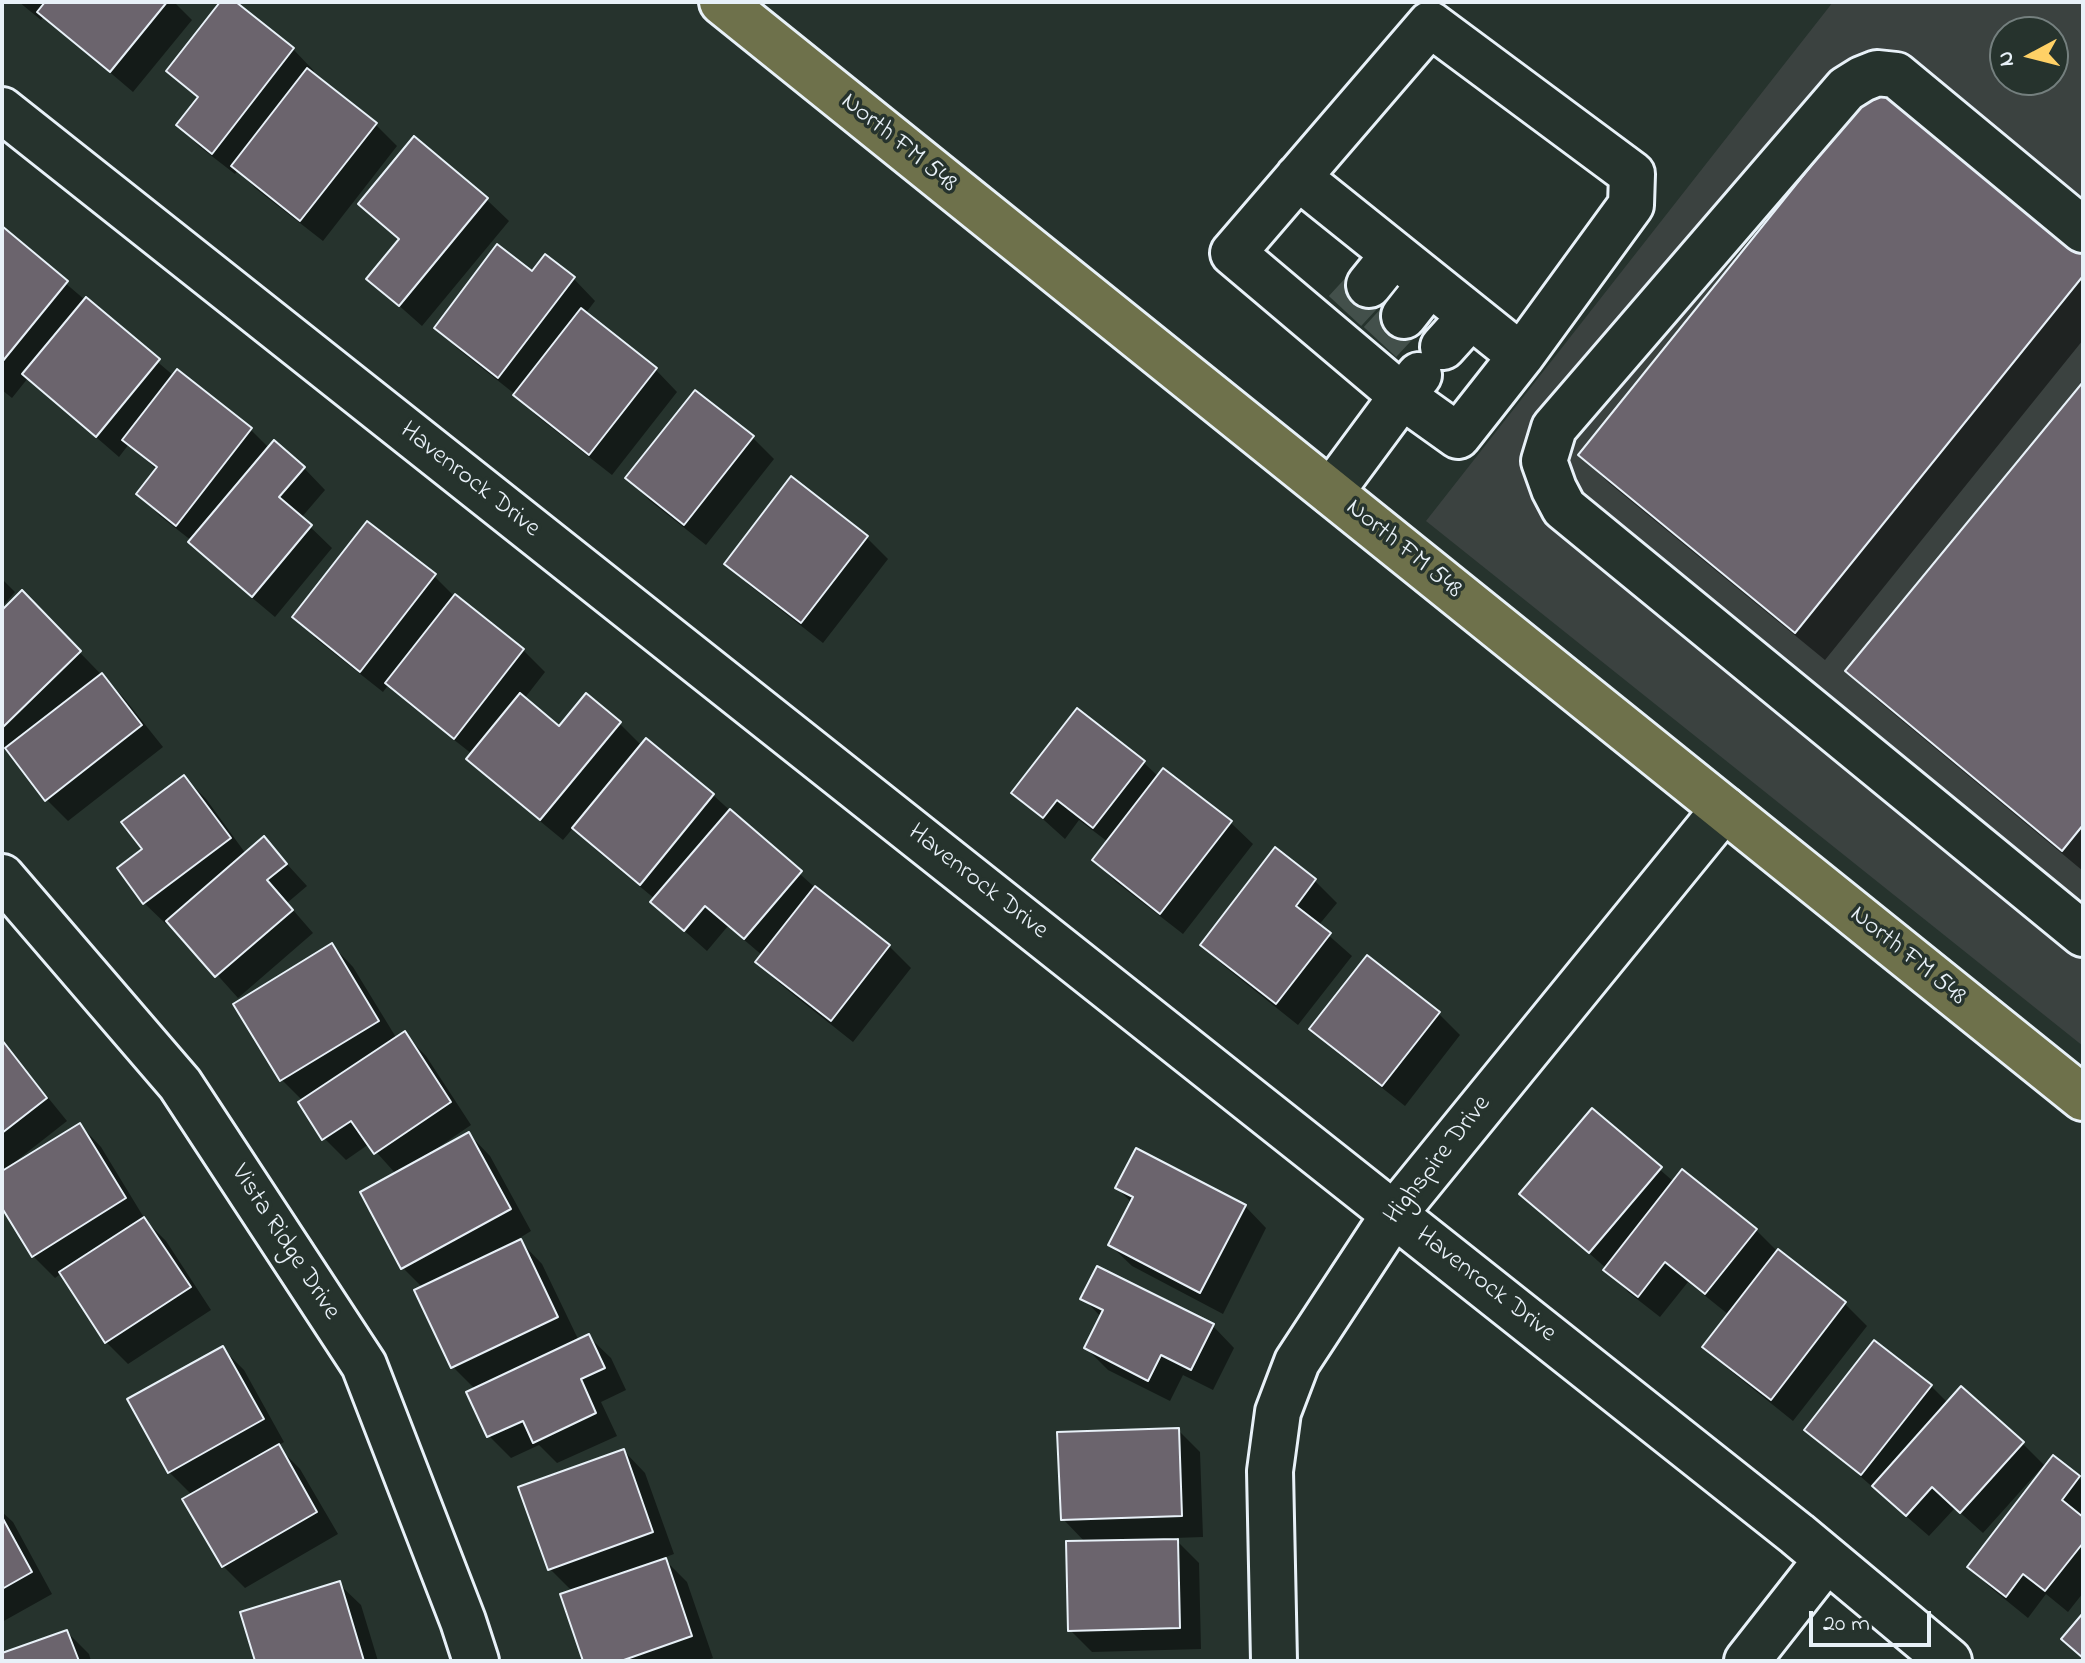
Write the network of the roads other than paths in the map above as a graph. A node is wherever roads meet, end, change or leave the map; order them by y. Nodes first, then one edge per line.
1 (722, 2) edge
2 (2, 110) edge
3 (1298, 177) junction
4 (2083, 230) edge
5 (1358, 295) junction
6 (1394, 326) junction
7 (1521, 356) junction
8 (1434, 358) junction
9 (1331, 492) junction
10 (1724, 809) junction
11 (2, 877) edge
12 (2080, 925) edge
13 (2083, 1098) edge
14 (1394, 1214) junction
15 (1827, 1559) junction
16 (476, 1661) edge
17 (1274, 1661) edge
18 (1747, 1661) edge
19 (1949, 1661) edge

1 - 9 main road, North FM 548
2 - 14 street, Havenrock Drive
3 - 5 street
3 - 5 street
3 - 7 street
4 - 12 street
5 - 6 street
5 - 6 street
6 - 8 street
6 - 8 street
7 - 8 street
7 - 8 street
8 - 9 street
9 - 10 main road, North FM 548
10 - 13 main road, North FM 548
10 - 14 street, Highspire Drive
11 - 16 street, Vista Ridge Drive
14 - 15 street, Havenrock Drive
14 - 17 street, Highspire Drive
15 - 18 street
15 - 19 street, Havenrock Drive

